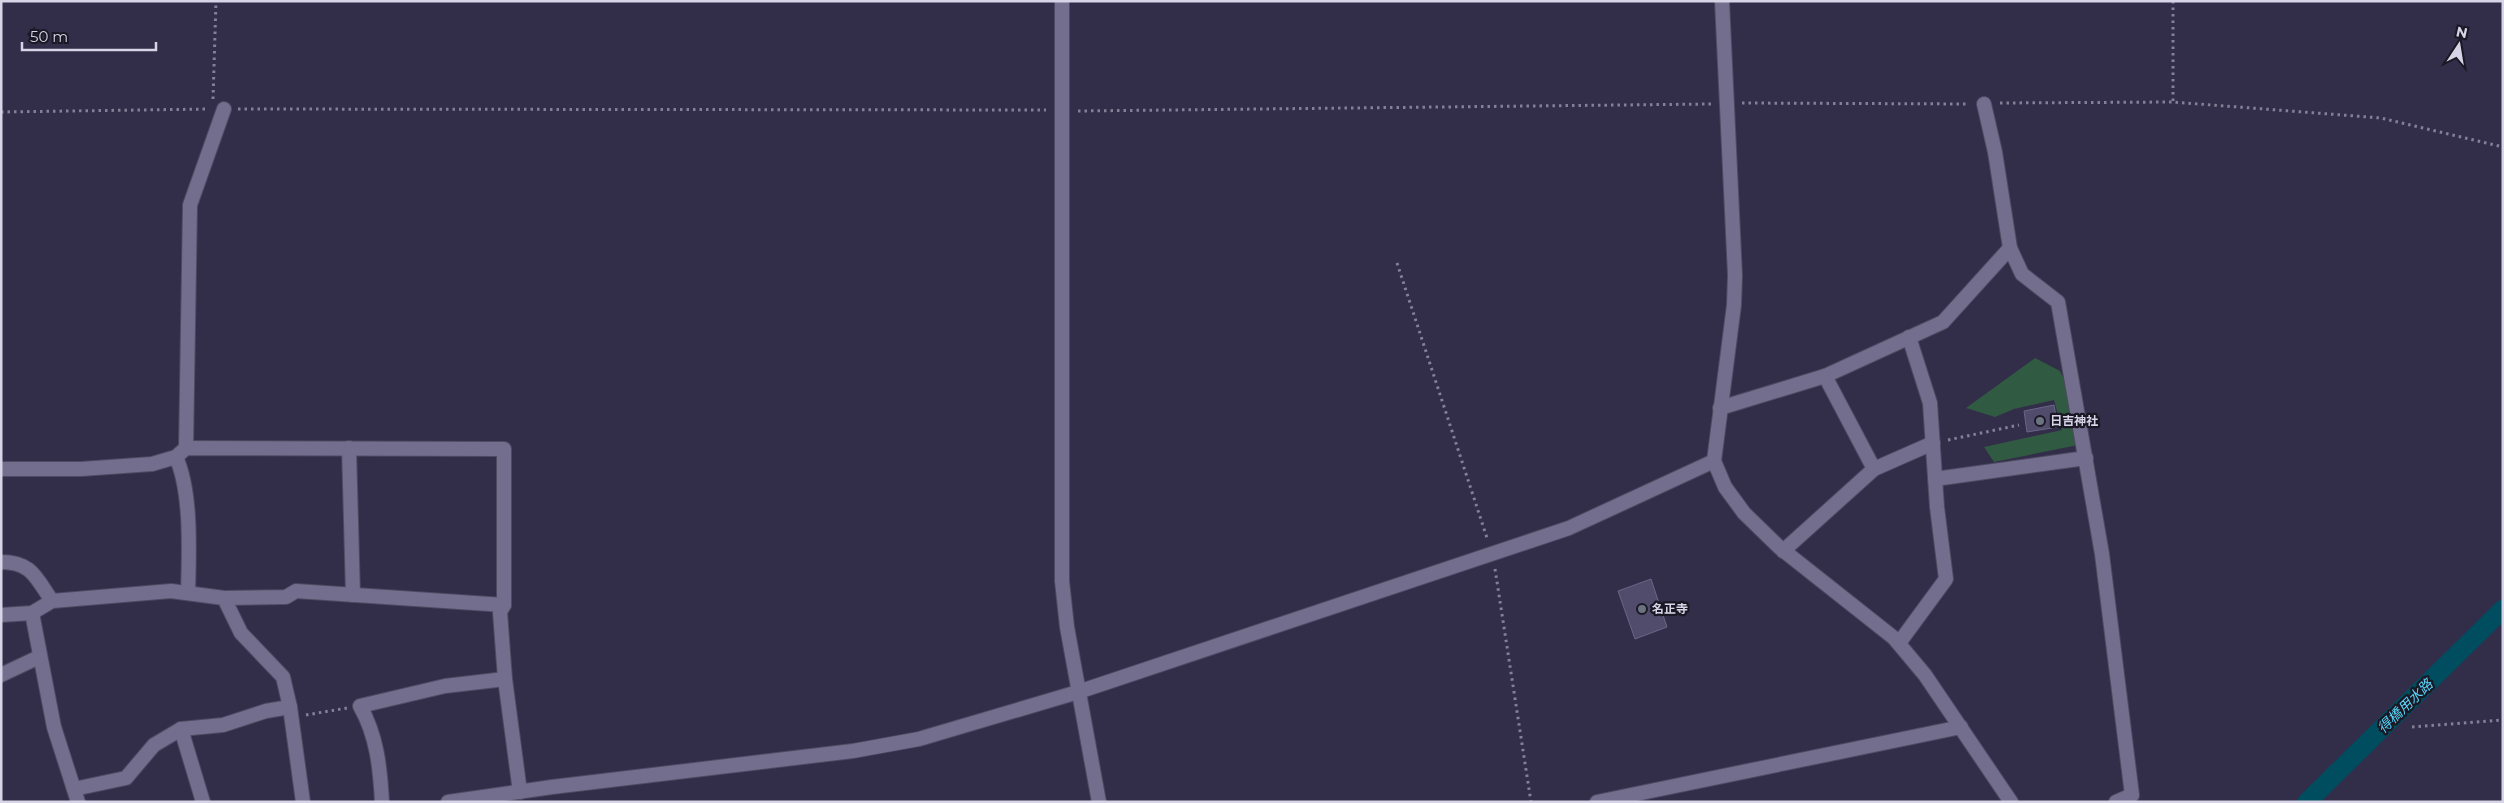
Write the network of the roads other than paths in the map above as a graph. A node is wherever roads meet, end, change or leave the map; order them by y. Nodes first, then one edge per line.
1 (1062, 1) edge
2 (1722, 1) edge
3 (1984, 104) road end
4 (219, 109) road end
5 (2010, 248) junction
6 (1909, 337) junction
7 (1825, 376) junction
8 (1720, 408) junction
9 (1933, 443) junction
10 (349, 448) junction
11 (181, 453) junction
12 (2086, 458) junction
13 (1714, 461) junction
14 (1, 469) edge
15 (1874, 469) junction
16 (1935, 479) junction
17 (1783, 551) junction
18 (1, 562) edge
19 (188, 593) junction
20 (353, 595) junction
21 (224, 598) junction
22 (52, 601) junction
23 (504, 605) junction
24 (32, 613) junction
25 (1, 615) edge
26 (1899, 643) junction
27 (39, 658) junction
28 (1, 675) edge
29 (505, 679) junction
30 (1078, 692) junction
31 (291, 712) junction
32 (1960, 727) junction
33 (181, 729) junction
34 (520, 792) junction
35 (75, 798) edge
36 (203, 802) edge
37 (303, 802) edge
38 (382, 802) edge
39 (448, 802) edge
40 (1098, 802) edge
41 (1597, 802) edge
42 (2010, 802) edge
43 (2116, 802) edge

1 - 30 street
2 - 8 street
3 - 5 street
4 - 11 street
5 - 6 street
5 - 12 street
6 - 7 street
6 - 9 street
7 - 8 street
7 - 15 street
8 - 13 street
9 - 15 street
9 - 16 street
10 - 11 street
10 - 20 street
10 - 23 street
11 - 14 street
11 - 19 street
12 - 16 street
12 - 43 street
13 - 17 street
13 - 30 street
15 - 17 street
16 - 26 street
17 - 26 street
18 - 22 street
19 - 21 street
19 - 22 street
20 - 21 street
20 - 23 street
21 - 31 street
22 - 24 street
23 - 29 street
24 - 25 street
24 - 27 street
26 - 32 street
27 - 28 street
27 - 35 street
29 - 34 street
29 - 38 street
30 - 34 street
30 - 40 street
31 - 33 street
31 - 37 street
32 - 41 street
32 - 42 street
33 - 35 street
33 - 36 street
34 - 39 street

